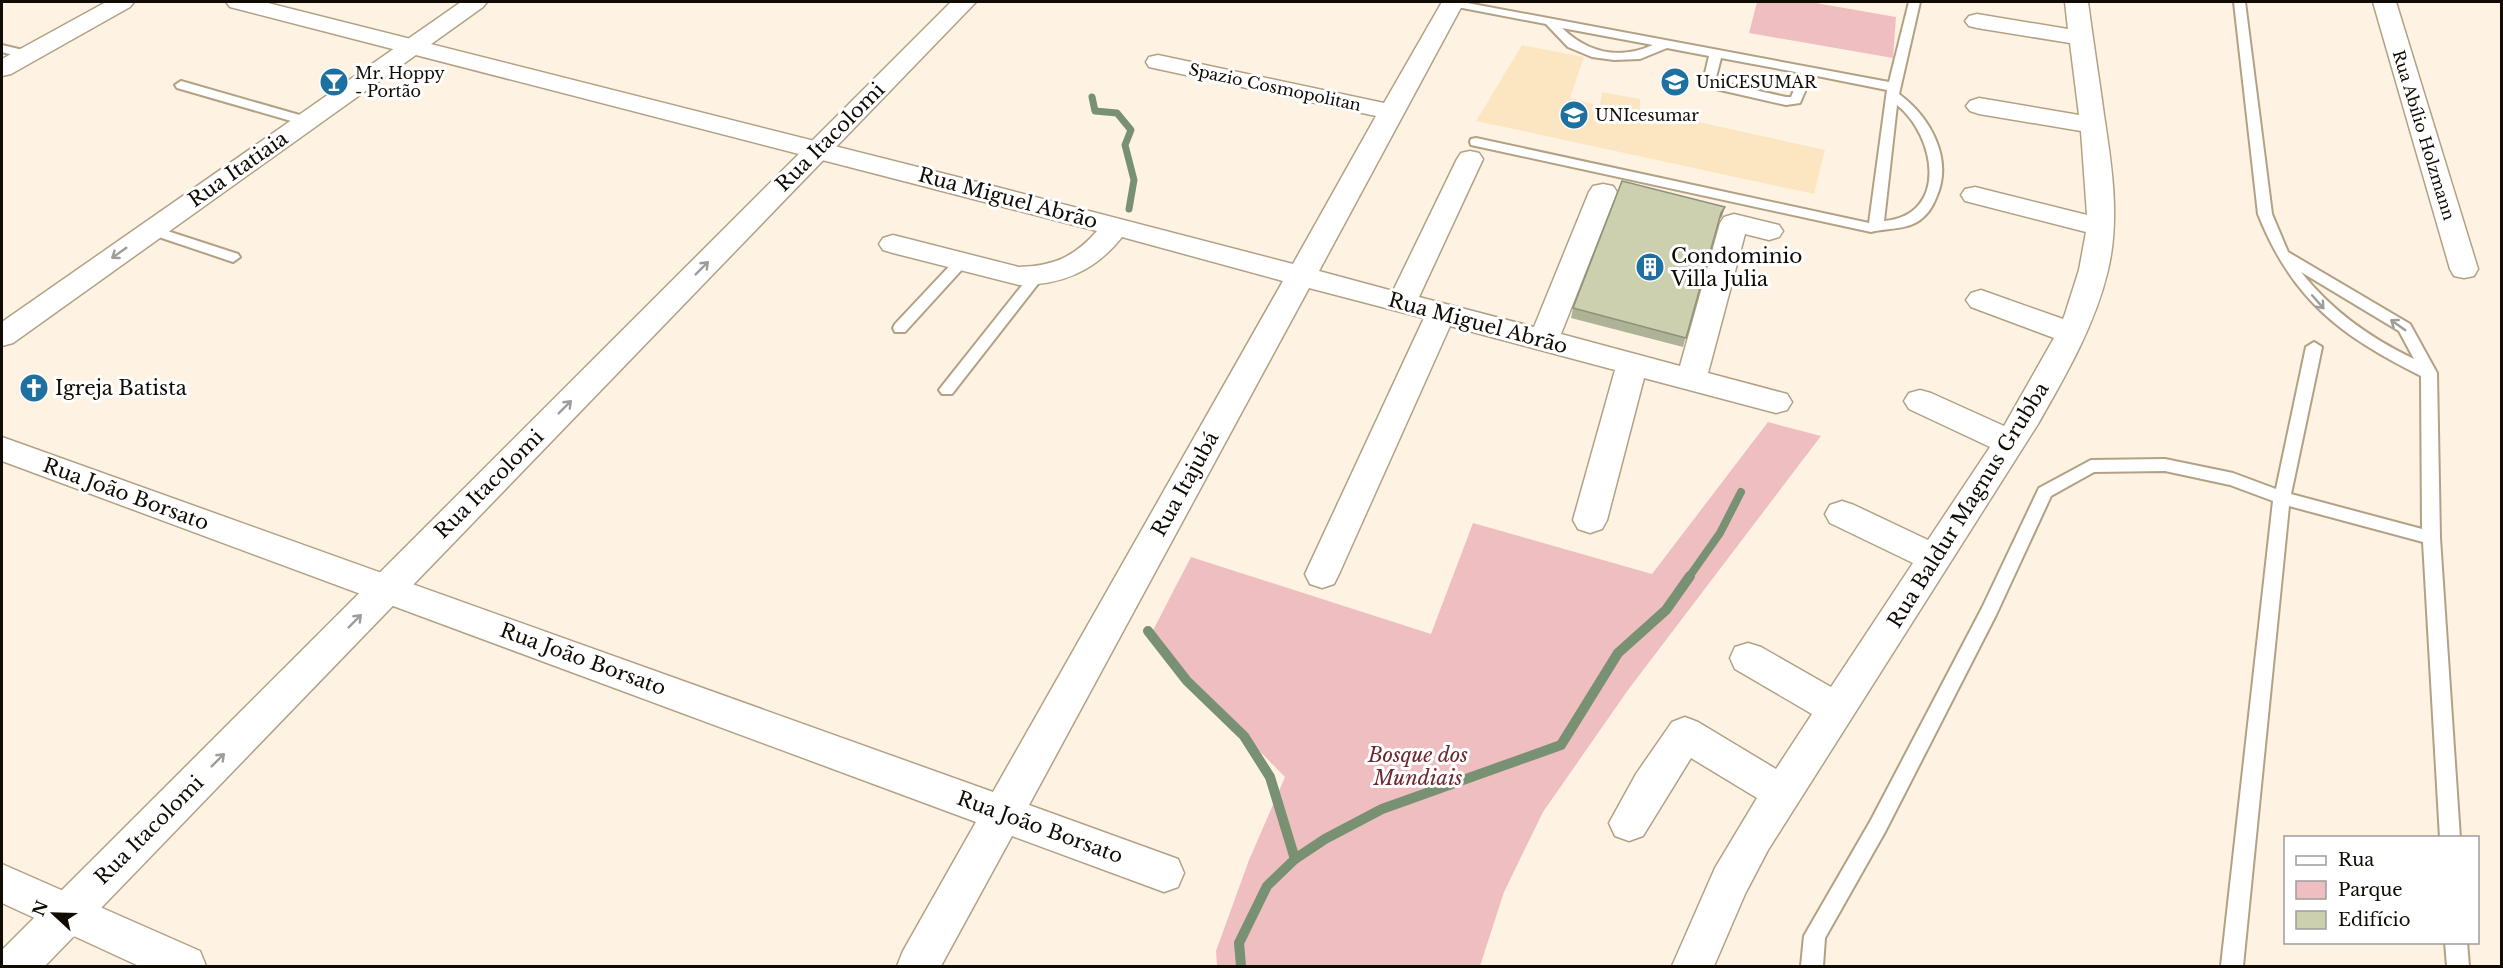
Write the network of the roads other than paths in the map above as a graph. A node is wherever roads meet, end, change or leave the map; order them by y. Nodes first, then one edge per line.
1 (122, 2) edge
2 (238, 2) edge
3 (475, 2) edge
4 (964, 2) edge
5 (1449, 2) edge
6 (1915, 2) edge
7 (2076, 2) edge
8 (2240, 2) edge
9 (2384, 2) edge
10 (1977, 21) dead end
11 (1550, 22) junction
12 (2081, 38) junction
13 (1665, 44) junction
14 (413, 46) junction
15 (2, 49) edge
16 (1716, 53) junction
17 (27, 55) junction
18 (1158, 62) dead end
19 (2, 69) edge
20 (1808, 70) junction
21 (181, 85) dead end
22 (1893, 91) junction
23 (1979, 105) dead end
24 (1391, 112) junction
25 (305, 121) junction
26 (2093, 125) junction
27 (818, 150) junction
28 (1473, 151) joint
29 (1603, 192) dead end
30 (1976, 195) dead end
31 (1116, 226) junction
32 (1876, 226) junction
33 (2100, 227) junction
34 (152, 230) junction
35 (1769, 231) dead end
36 (893, 244) dead end
37 (2284, 255) junction
38 (234, 257) dead end
39 (962, 261) junction
40 (2464, 269) dead end
41 (1301, 276) junction
42 (1036, 277) junction
43 (1981, 300) dead end
44 (1402, 303) junction
45 (1441, 313) junction
46 (900, 328) dead end
47 (2071, 333) junction
48 (2, 336) edge
49 (1544, 340) junction
50 (2314, 347) dead end
51 (1632, 364) junction
52 (2429, 373) junction
53 (1691, 380) junction
54 (946, 390) dead end
55 (1920, 401) dead end
56 (1776, 402) dead end
57 (2010, 443) junction
58 (2, 449) edge
59 (2282, 498) junction
60 (1842, 514) dead end
61 (1590, 520) dead end
62 (2431, 537) junction
63 (1935, 558) junction
64 (1322, 574) dead end
65 (387, 588) junction
66 (1748, 658) dead end
67 (1836, 709) junction
68 (1781, 792) junction
69 (1003, 813) junction
70 (1629, 823) dead end
71 (2450, 836) edge
72 (1164, 873) dead end
73 (2, 883) edge
74 (68, 912) junction
75 (2456, 944) edge
76 (16, 966) edge
77 (185, 966) edge
78 (918, 966) edge
79 (1693, 966) edge
80 (1812, 966) edge
81 (2232, 966) edge
82 (2458, 966) edge

1 - 17 street
2 - 14 street, Rua Miguel Abrão
3 - 14 street, Rua Itatiaia
4 - 27 street, Rua Itacolomi
5 - 11 lane
5 - 24 street, Rua Itajubá
6 - 22 lane
7 - 12 street, Rua Baldur Magnus Grubba
8 - 37 lane
9 - 40 street, Rua Abílio Holzmann
10 - 12 street
11 - 13 lane
11 - 13 lane
12 - 26 street, Rua Baldur Magnus Grubba
13 - 16 lane
14 - 25 street, Rua Itatiaia
14 - 27 street, Rua Miguel Abrão
15 - 17 lane
16 - 20 lane
16 - 20 lane
17 - 19 street
18 - 24 street, Spazio Cosmopolitan
20 - 22 lane
21 - 25 lane
22 - 32 lane
22 - 32 lane
23 - 26 street
24 - 41 street, Rua Itajubá
25 - 34 street, Rua Itatiaia
26 - 33 street, Rua Baldur Magnus Grubba
27 - 31 street, Rua Miguel Abrão
65 -> 27 street, Rua Itacolomi
28 - 32 lane
28 - 44 street
29 - 49 street
30 - 33 street
31 - 41 street, Rua Miguel Abrão
31 - 42 street
33 - 47 street, Rua Baldur Magnus Grubba
34 - 38 lane
34 -> 48 street, Rua Itatiaia
35 - 53 street
36 - 39 street
37 -> 52 lane
52 -> 37 lane
39 - 42 street
39 - 46 lane
41 - 44 street, Rua Miguel Abrão
41 - 69 street, Rua Itajubá
42 - 54 lane
43 - 47 street
44 - 45 street, Rua Miguel Abrão
45 - 49 street, Rua Miguel Abrão
45 - 64 street
47 - 57 street, Rua Baldur Magnus Grubba
49 - 51 street, Rua Miguel Abrão
50 - 59 lane
51 - 53 street, Rua Miguel Abrão
51 - 61 street
52 - 62 lane
53 - 56 street, Rua Miguel Abrão
55 - 57 street
57 - 63 street, Rua Baldur Magnus Grubba
58 - 65 street, Rua João Borsato
59 - 62 lane
59 - 80 lane
59 - 81 lane
60 - 63 street
62 - 71 lane
63 - 67 street, Rua Baldur Magnus Grubba
65 - 69 street, Rua João Borsato
74 -> 65 street, Rua Itacolomi
66 - 67 street
67 - 68 street, Rua Baldur Magnus Grubba
68 - 70 street
68 - 79 street, Rua Baldur Magnus Grubba
69 - 72 street, Rua João Borsato
69 - 78 street, Rua Itajubá
73 - 74 street
74 - 76 street, Rua Itacolomi
74 - 77 street
75 - 82 lane

